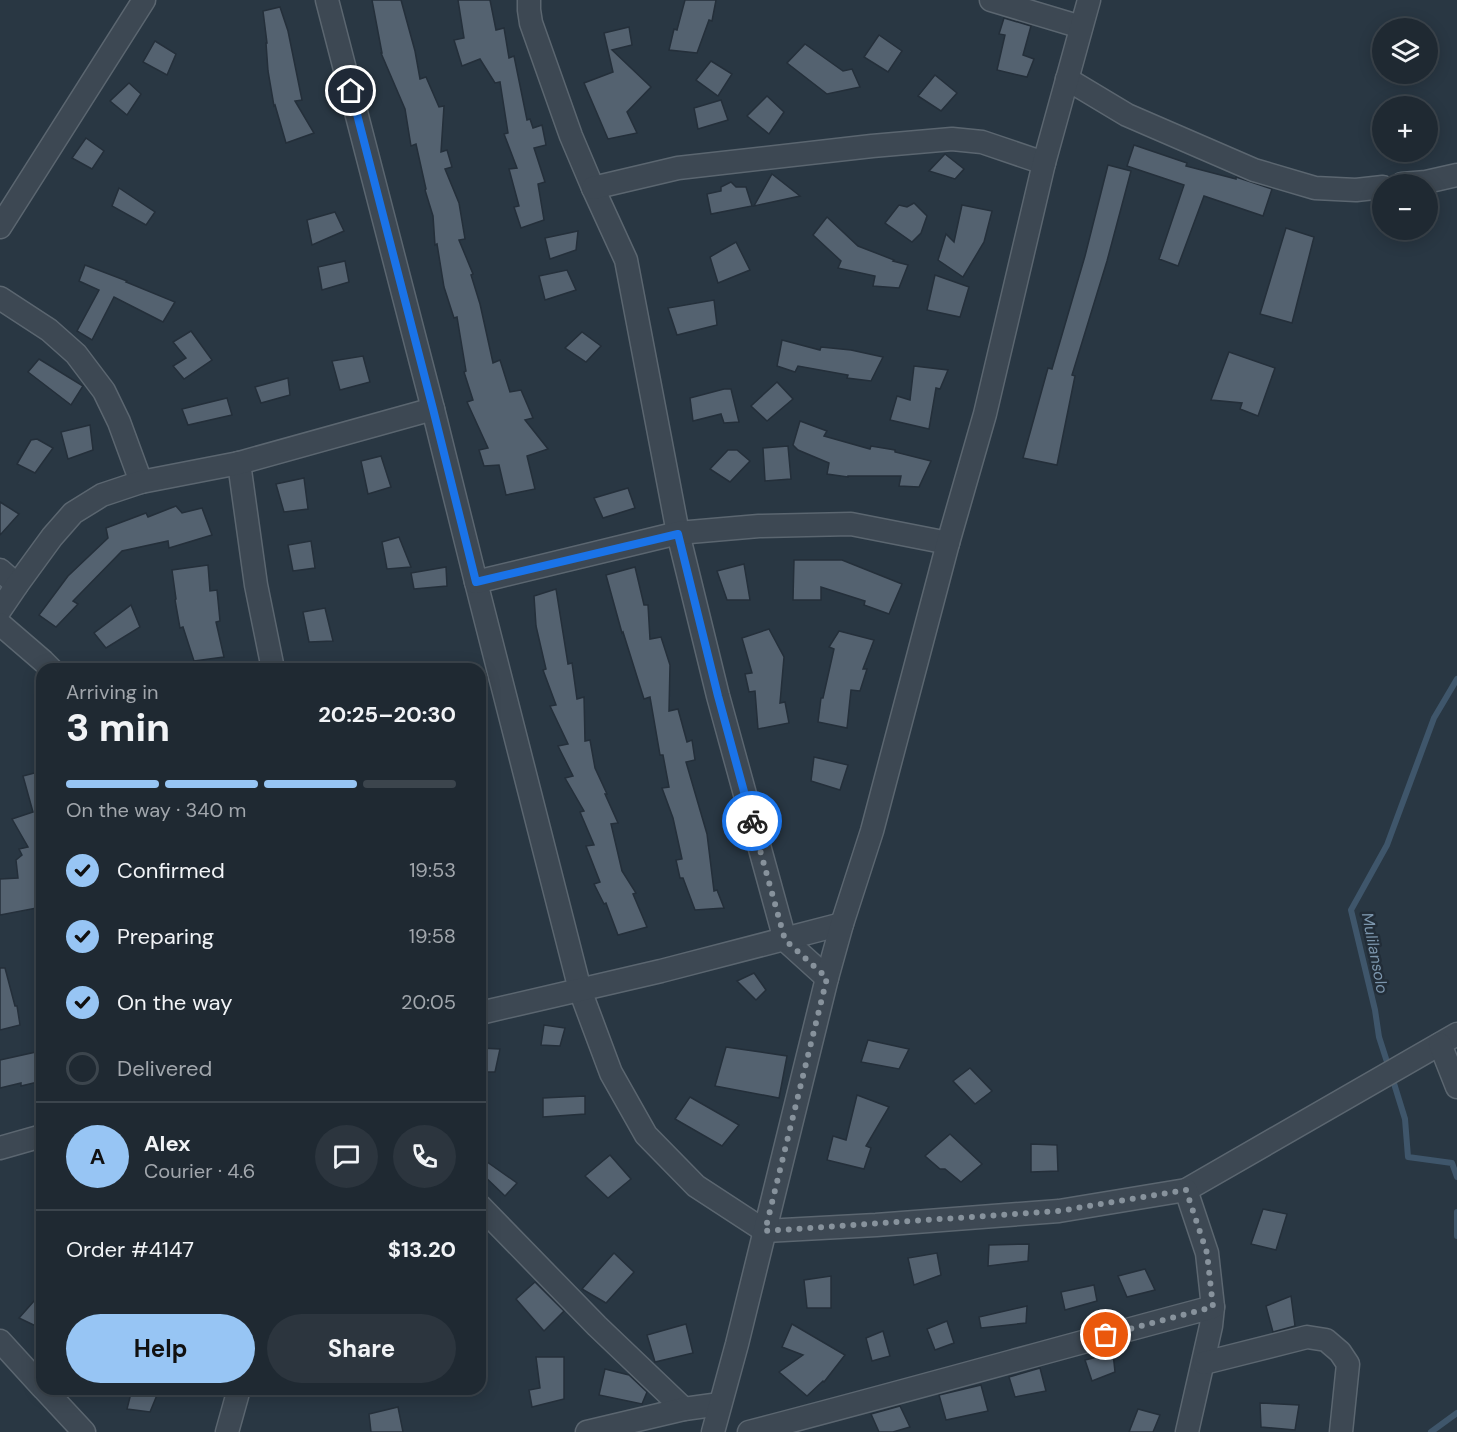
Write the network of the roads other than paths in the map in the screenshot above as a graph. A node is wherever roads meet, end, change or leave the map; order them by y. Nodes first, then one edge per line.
1 (144, 0) edge
2 (327, 0) edge
3 (529, 0) edge
4 (991, 0) edge
5 (1089, 0) edge
6 (1081, 27) junction
7 (1067, 79) junction
8 (1044, 163) junction
9 (1457, 175) edge
10 (1438, 179) edge
11 (593, 188) junction
12 (1372, 188) edge
13 (0, 226) edge
14 (0, 298) edge
15 (433, 409) junction
16 (238, 463) junction
17 (141, 482) junction
18 (678, 534) junction
19 (948, 543) junction
20 (8, 578) edge
21 (476, 582) junction
22 (0, 610) edge
23 (0, 624) edge
24 (45, 663) edge
25 (272, 663) edge
26 (842, 924) junction
27 (785, 940) junction
28 (827, 978) junction
29 (580, 990) junction
30 (486, 1012) edge
31 (1449, 1039) edge
32 (1457, 1087) edge
33 (36, 1138) edge
34 (0, 1148) edge
35 (1186, 1190) junction
36 (486, 1212) edge
37 (765, 1231) junction
38 (1213, 1307) junction
39 (0, 1341) edge
40 (1204, 1364) junction
41 (36, 1380) edge
42 (50, 1395) edge
43 (237, 1395) edge
44 (684, 1409) junction
45 (717, 1417) edge
46 (84, 1432) edge
47 (227, 1432) edge
48 (587, 1432) edge
49 (748, 1432) edge
50 (1187, 1432) edge
51 (1341, 1432) edge

1 - 13 street
2 - 15 street
3 - 11 street
4 - 6 street
5 - 6 street
6 - 7 street
7 - 8 street
7 - 12 street
8 - 11 street
8 - 19 street
9 - 10 street
11 - 18 street
14 - 17 street
15 - 16 street
15 - 21 street
16 - 17 street
16 - 25 street
17 - 20 street
18 - 19 street
18 - 21 street
18 - 27 street
19 - 26 street
20 - 22 street
21 - 29 street
23 - 24 street
26 - 27 street
26 - 28 street
27 - 28 street
27 - 29 street
28 - 37 street
29 - 30 street
29 - 37 street
31 - 32 street
31 - 35 street
33 - 34 street
35 - 37 street
35 - 38 street
36 - 44 street
37 - 45 street
38 - 40 street
38 - 49 street
39 - 41 street
40 - 50 street
40 - 51 street
42 - 46 street
43 - 47 street
44 - 45 street
44 - 48 street
45 - 49 street

